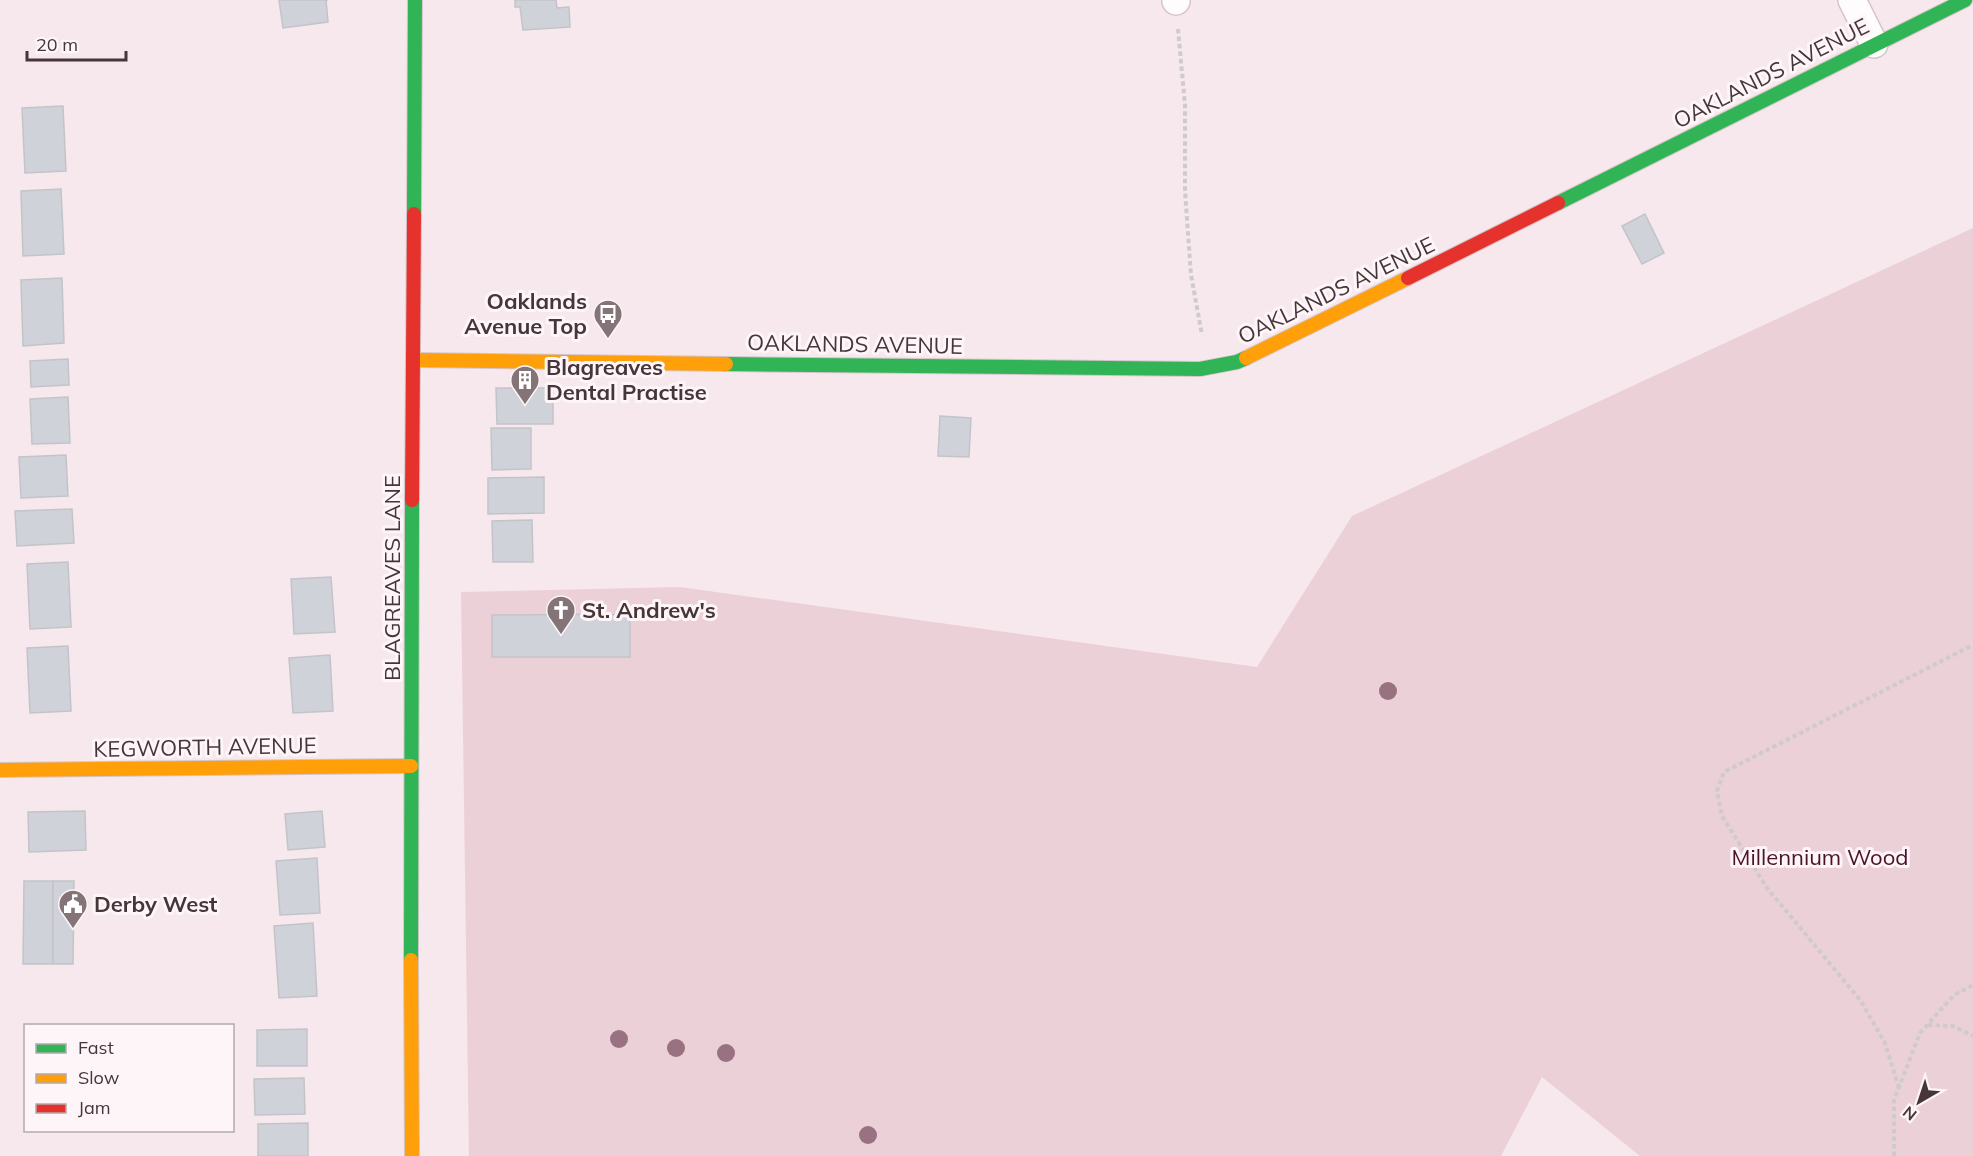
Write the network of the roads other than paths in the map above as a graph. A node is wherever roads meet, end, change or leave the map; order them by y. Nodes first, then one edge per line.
1 (415, 0) edge
2 (1852, 0) edge
3 (1965, 0) edge
4 (1874, 44) junction
5 (414, 360) junction
6 (411, 766) junction
7 (0, 770) edge
8 (412, 1156) edge

1 - 5 street, BLAGREAVES LANE
2 - 4 street
3 - 4 street, OAKLANDS AVENUE
4 - 5 street, OAKLANDS AVENUE
5 - 6 street, BLAGREAVES LANE
6 - 7 street, KEGWORTH AVENUE
6 - 8 street, BLAGREAVES LANE

